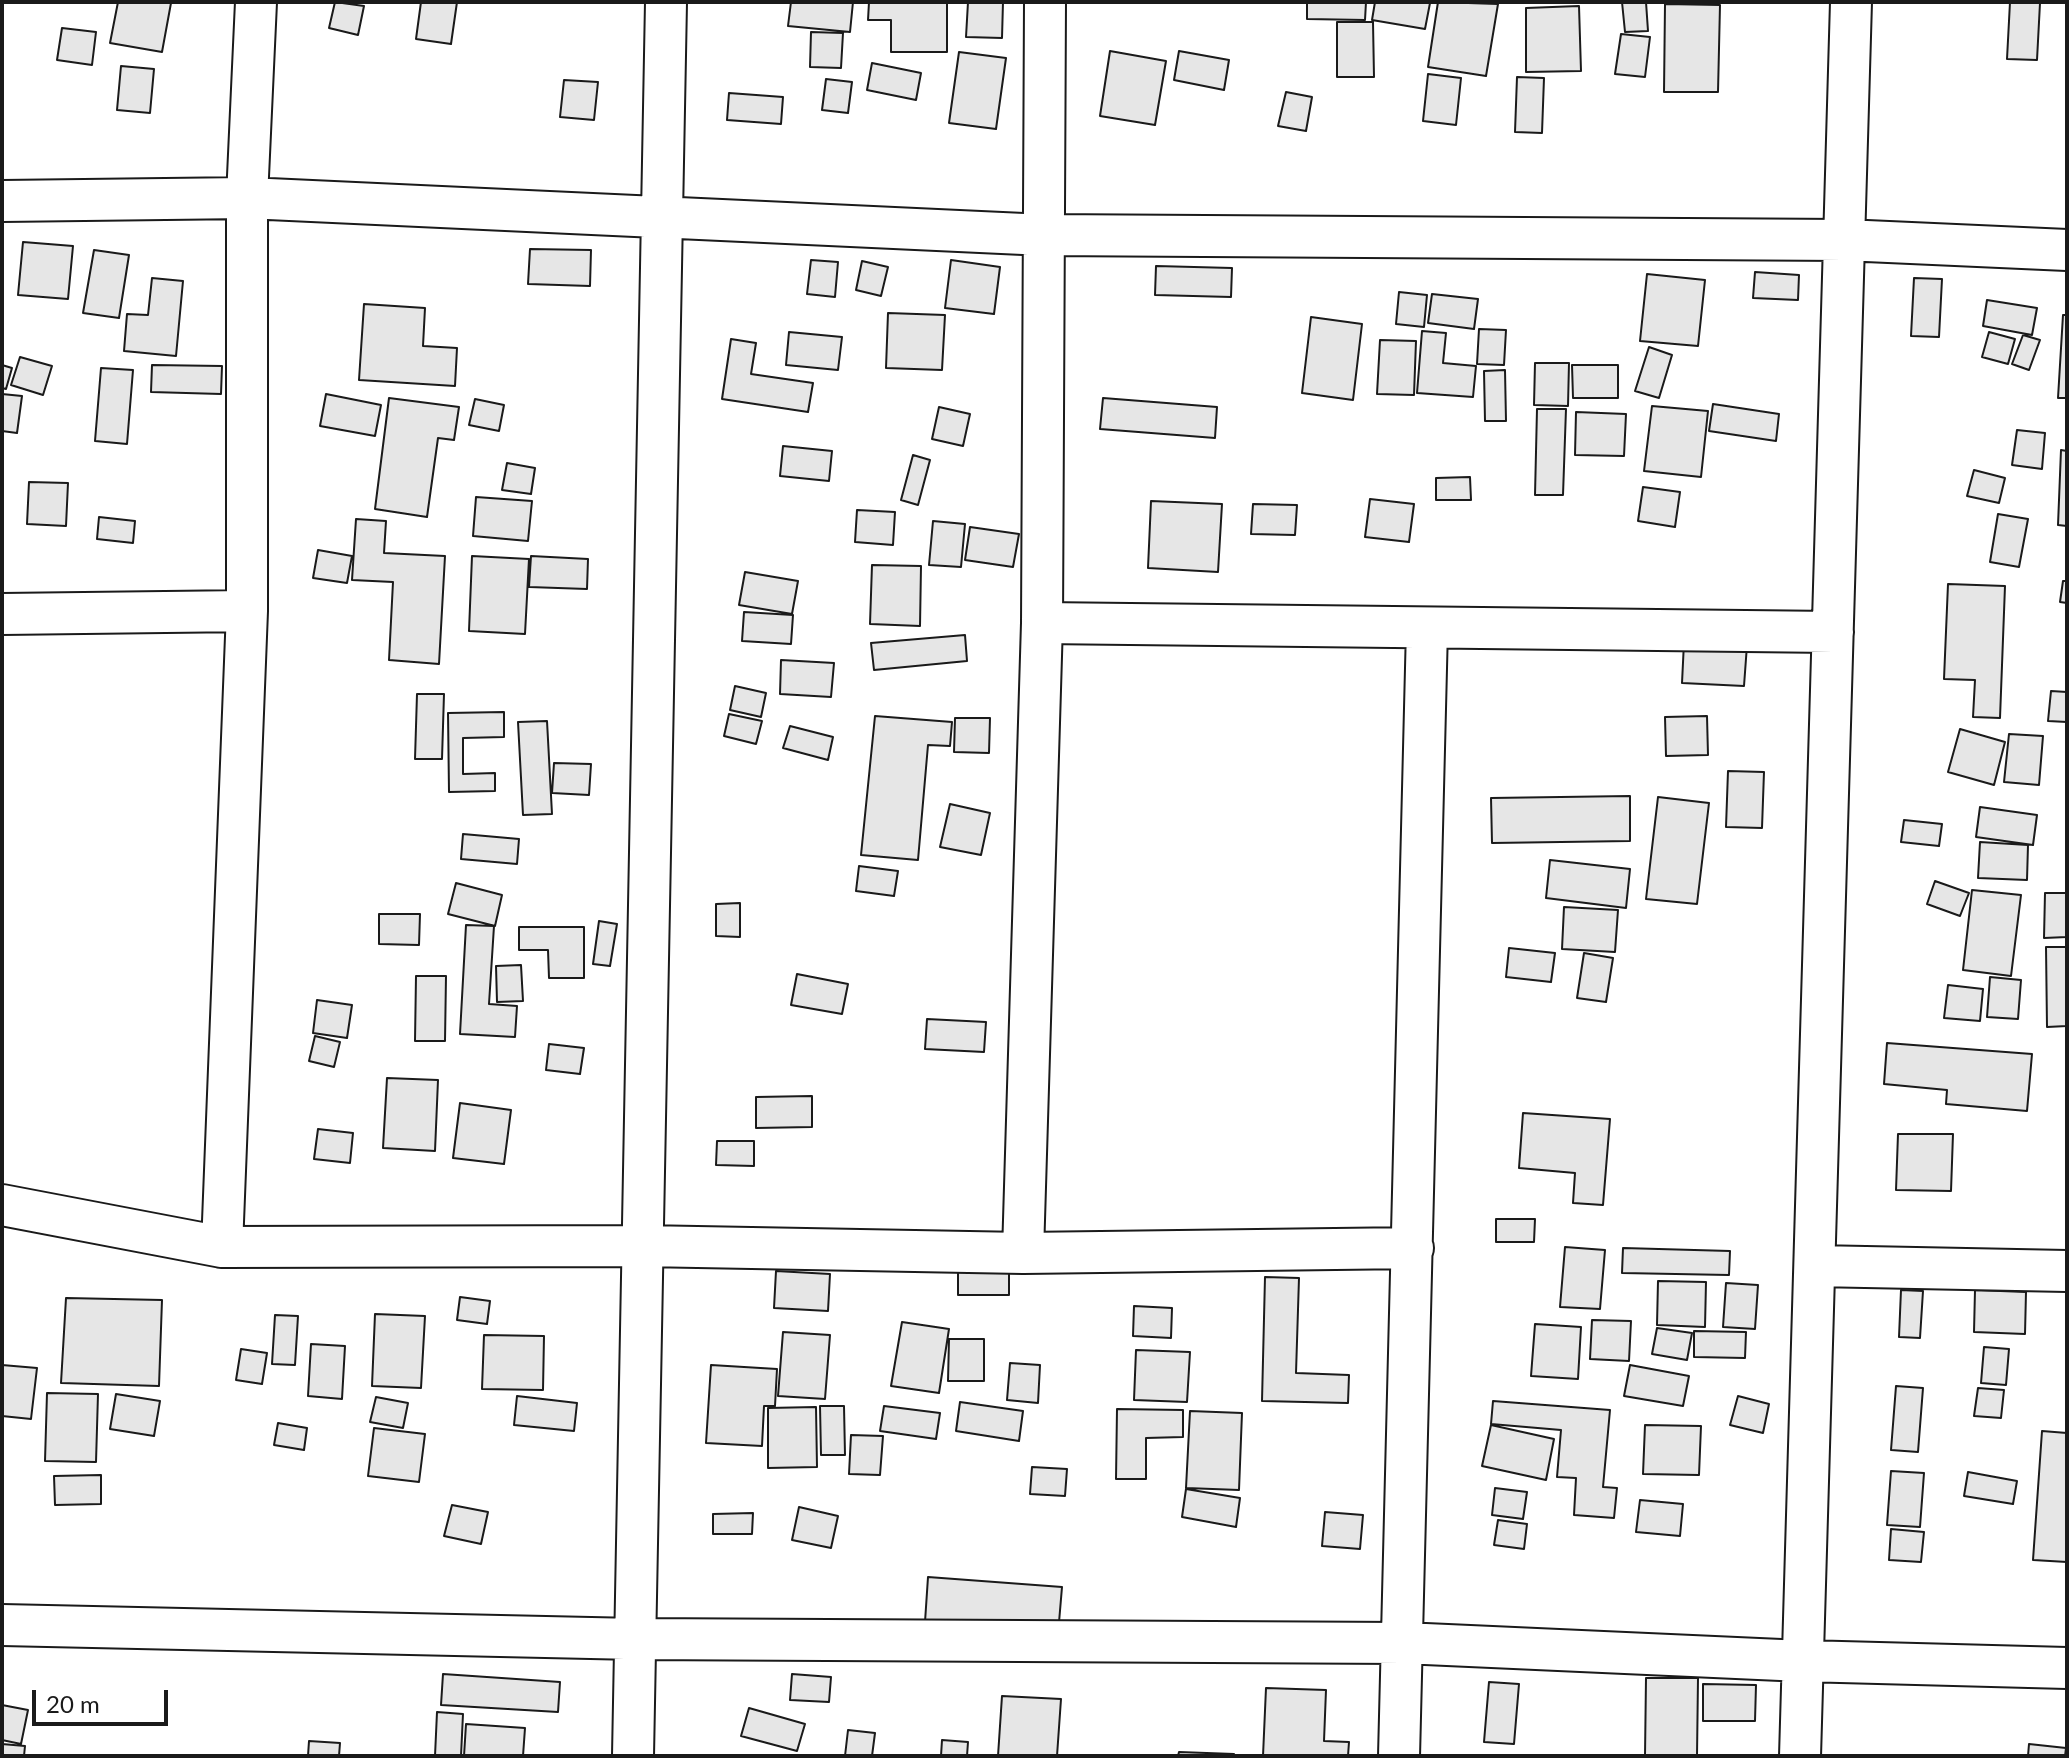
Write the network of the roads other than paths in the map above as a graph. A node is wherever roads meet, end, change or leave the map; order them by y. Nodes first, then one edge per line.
1 (256, 2) edge
2 (666, 2) edge
3 (1045, 2) edge
4 (1851, 2) edge
5 (247, 198) junction
6 (2, 201) edge
7 (662, 219) junction
8 (1045, 235) junction
9 (1844, 240) junction
10 (2067, 250) edge
11 (247, 611) junction
12 (2, 614) edge
13 (1042, 623) junction
14 (1427, 628) junction
15 (1833, 632) junction
16 (2, 1205) edge
17 (643, 1246) junction
18 (222, 1247) junction
19 (1413, 1248) junction
20 (1023, 1253) junction
21 (1815, 1266) junction
22 (2067, 1271) edge
23 (2, 1625) edge
24 (636, 1639) junction
25 (1403, 1643) junction
26 (1803, 1661) junction
27 (2067, 1668) edge
28 (633, 1756) edge
29 (1399, 1756) edge
30 (1800, 1756) edge

1 - 5 street
2 - 7 street
3 - 8 street
4 - 9 street
5 - 6 street
5 - 7 street
5 - 11 street
7 - 8 street
7 - 17 street
8 - 9 street
8 - 13 street
9 - 10 street
9 - 15 street
11 - 12 street
11 - 18 street
13 - 14 street
13 - 20 street
14 - 15 street
14 - 19 street
15 - 21 street
16 - 18 street
17 - 18 street
17 - 20 street
17 - 24 street
19 - 20 street
19 - 25 street
21 - 22 street
21 - 26 street
23 - 24 street
24 - 25 street
24 - 28 street
25 - 26 street
25 - 29 street
26 - 27 street
26 - 30 street

